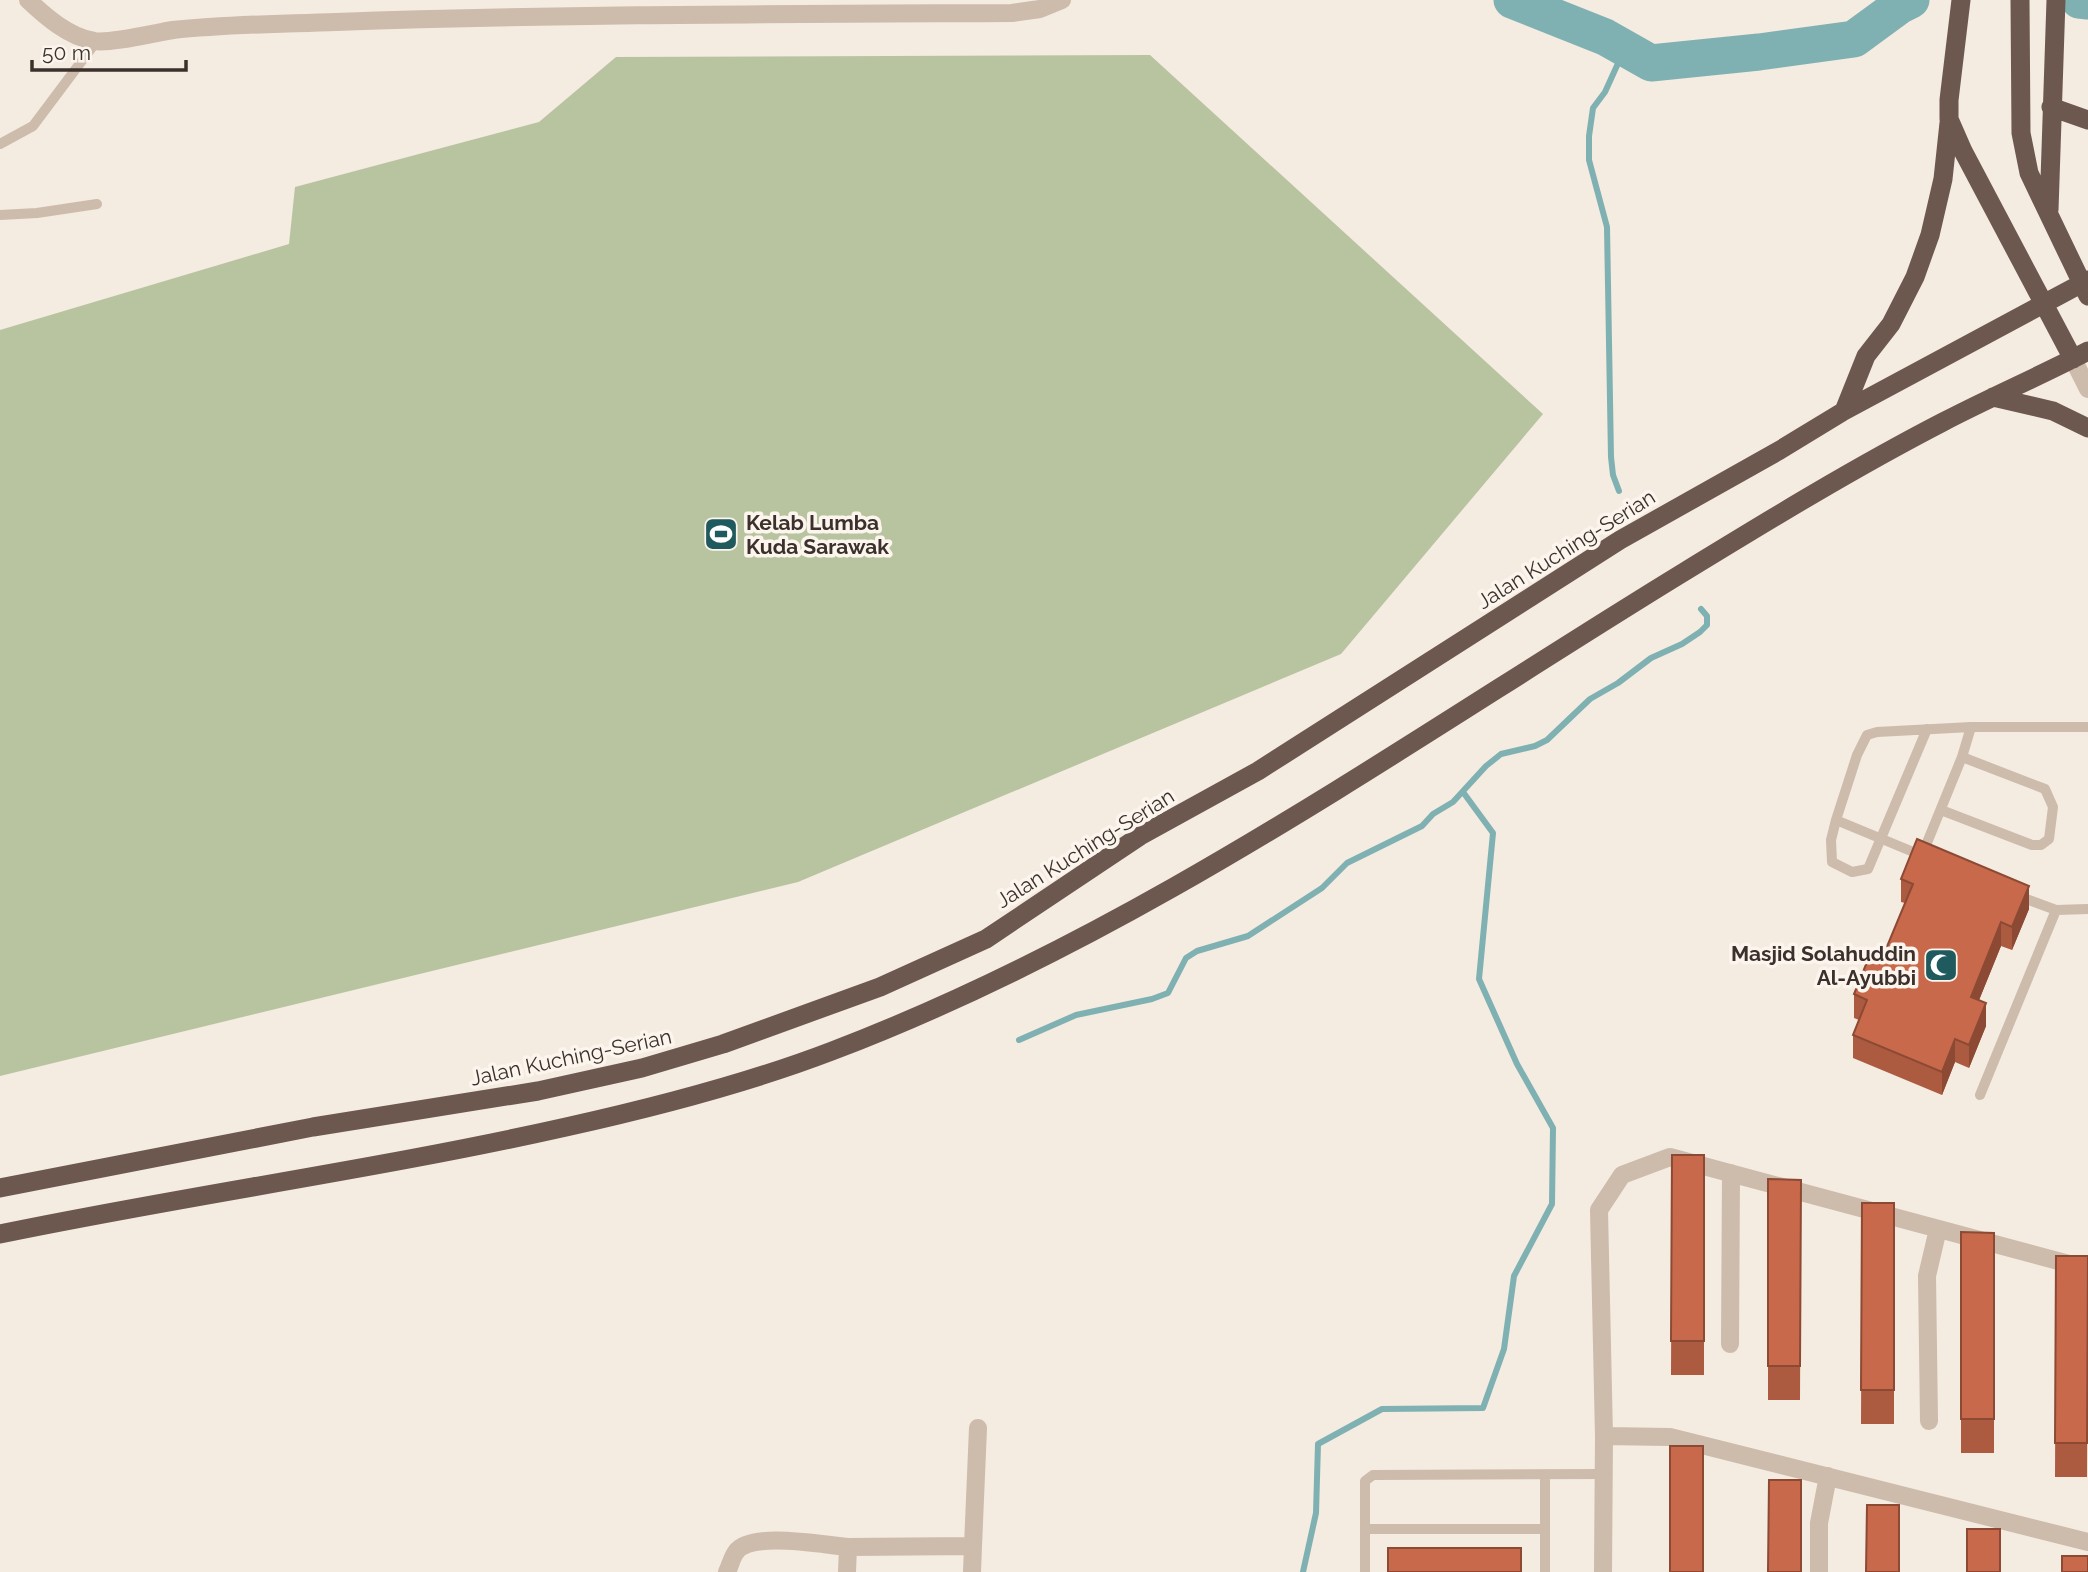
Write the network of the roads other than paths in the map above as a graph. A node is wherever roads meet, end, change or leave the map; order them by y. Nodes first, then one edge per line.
1 (28, 0) edge
2 (1062, 0) edge
3 (1961, 0) edge
4 (2020, 0) edge
5 (2056, 0) edge
6 (96, 42) junction
7 (2051, 107) junction
8 (1950, 119) junction
9 (2088, 120) edge
10 (0, 144) edge
11 (97, 204) dead end
12 (0, 215) edge
13 (2049, 218) junction
14 (2086, 287) edge
15 (2043, 304) junction
16 (2080, 355) edge
17 (2088, 389) edge
18 (1993, 397) junction
19 (1844, 411) junction
20 (2088, 428) edge
21 (1971, 727) junction
22 (2088, 727) edge
23 (1927, 729) junction
24 (1962, 757) junction
25 (1941, 810) junction
26 (1836, 820) junction
27 (1883, 839) junction
28 (1922, 855) junction
29 (1933, 860) edge
30 (2004, 890) edge
31 (2088, 909) edge
32 (2056, 910) junction
33 (1980, 1095) dead end
34 (1731, 1173) junction
35 (0, 1188) edge
36 (1938, 1229) junction
37 (0, 1234) edge
38 (2088, 1269) edge
39 (1730, 1344) dead end
40 (1929, 1421) dead end
41 (978, 1428) dead end
42 (1604, 1436) junction
43 (1603, 1474) junction
44 (1545, 1475) junction
45 (1828, 1476) junction
46 (1365, 1530) junction
47 (1545, 1530) junction
48 (2088, 1542) edge
49 (973, 1546) junction
50 (848, 1547) junction
51 (727, 1572) edge
52 (847, 1572) edge
53 (972, 1572) edge
54 (1365, 1572) edge
55 (1545, 1572) edge
56 (1603, 1572) edge
57 (1819, 1572) edge

1 - 6 street
2 - 6 street
3 - 8 highway
4 - 13 highway
5 - 7 highway
6 - 10 lane
7 - 9 highway
7 - 13 highway
8 - 15 highway
8 - 19 highway
11 - 12 lane
13 - 14 highway
14 - 15 highway, Jalan Kuching-Serian
15 - 16 highway
15 - 19 highway, Jalan Kuching-Serian
16 - 17 street
16 - 18 highway
18 - 20 highway
18 - 37 highway
19 - 35 highway, Jalan Kuching-Serian
21 - 22 lane
21 - 23 lane
21 - 24 lane
23 - 26 lane
23 - 27 lane
24 - 25 lane
24 - 25 lane
25 - 28 lane
26 - 27 lane
26 - 27 lane
27 - 28 lane
28 - 29 lane
30 - 32 lane
31 - 32 lane
32 - 33 lane
34 - 36 street
34 - 39 street
34 - 42 street
36 - 38 street
36 - 40 street
41 - 49 street
42 - 43 street
42 - 45 street
43 - 44 lane
43 - 56 street
44 - 46 lane
44 - 47 lane
45 - 48 street
45 - 57 street
46 - 47 lane
46 - 54 lane
47 - 55 lane
49 - 50 street
49 - 53 street
50 - 51 street
50 - 52 street

